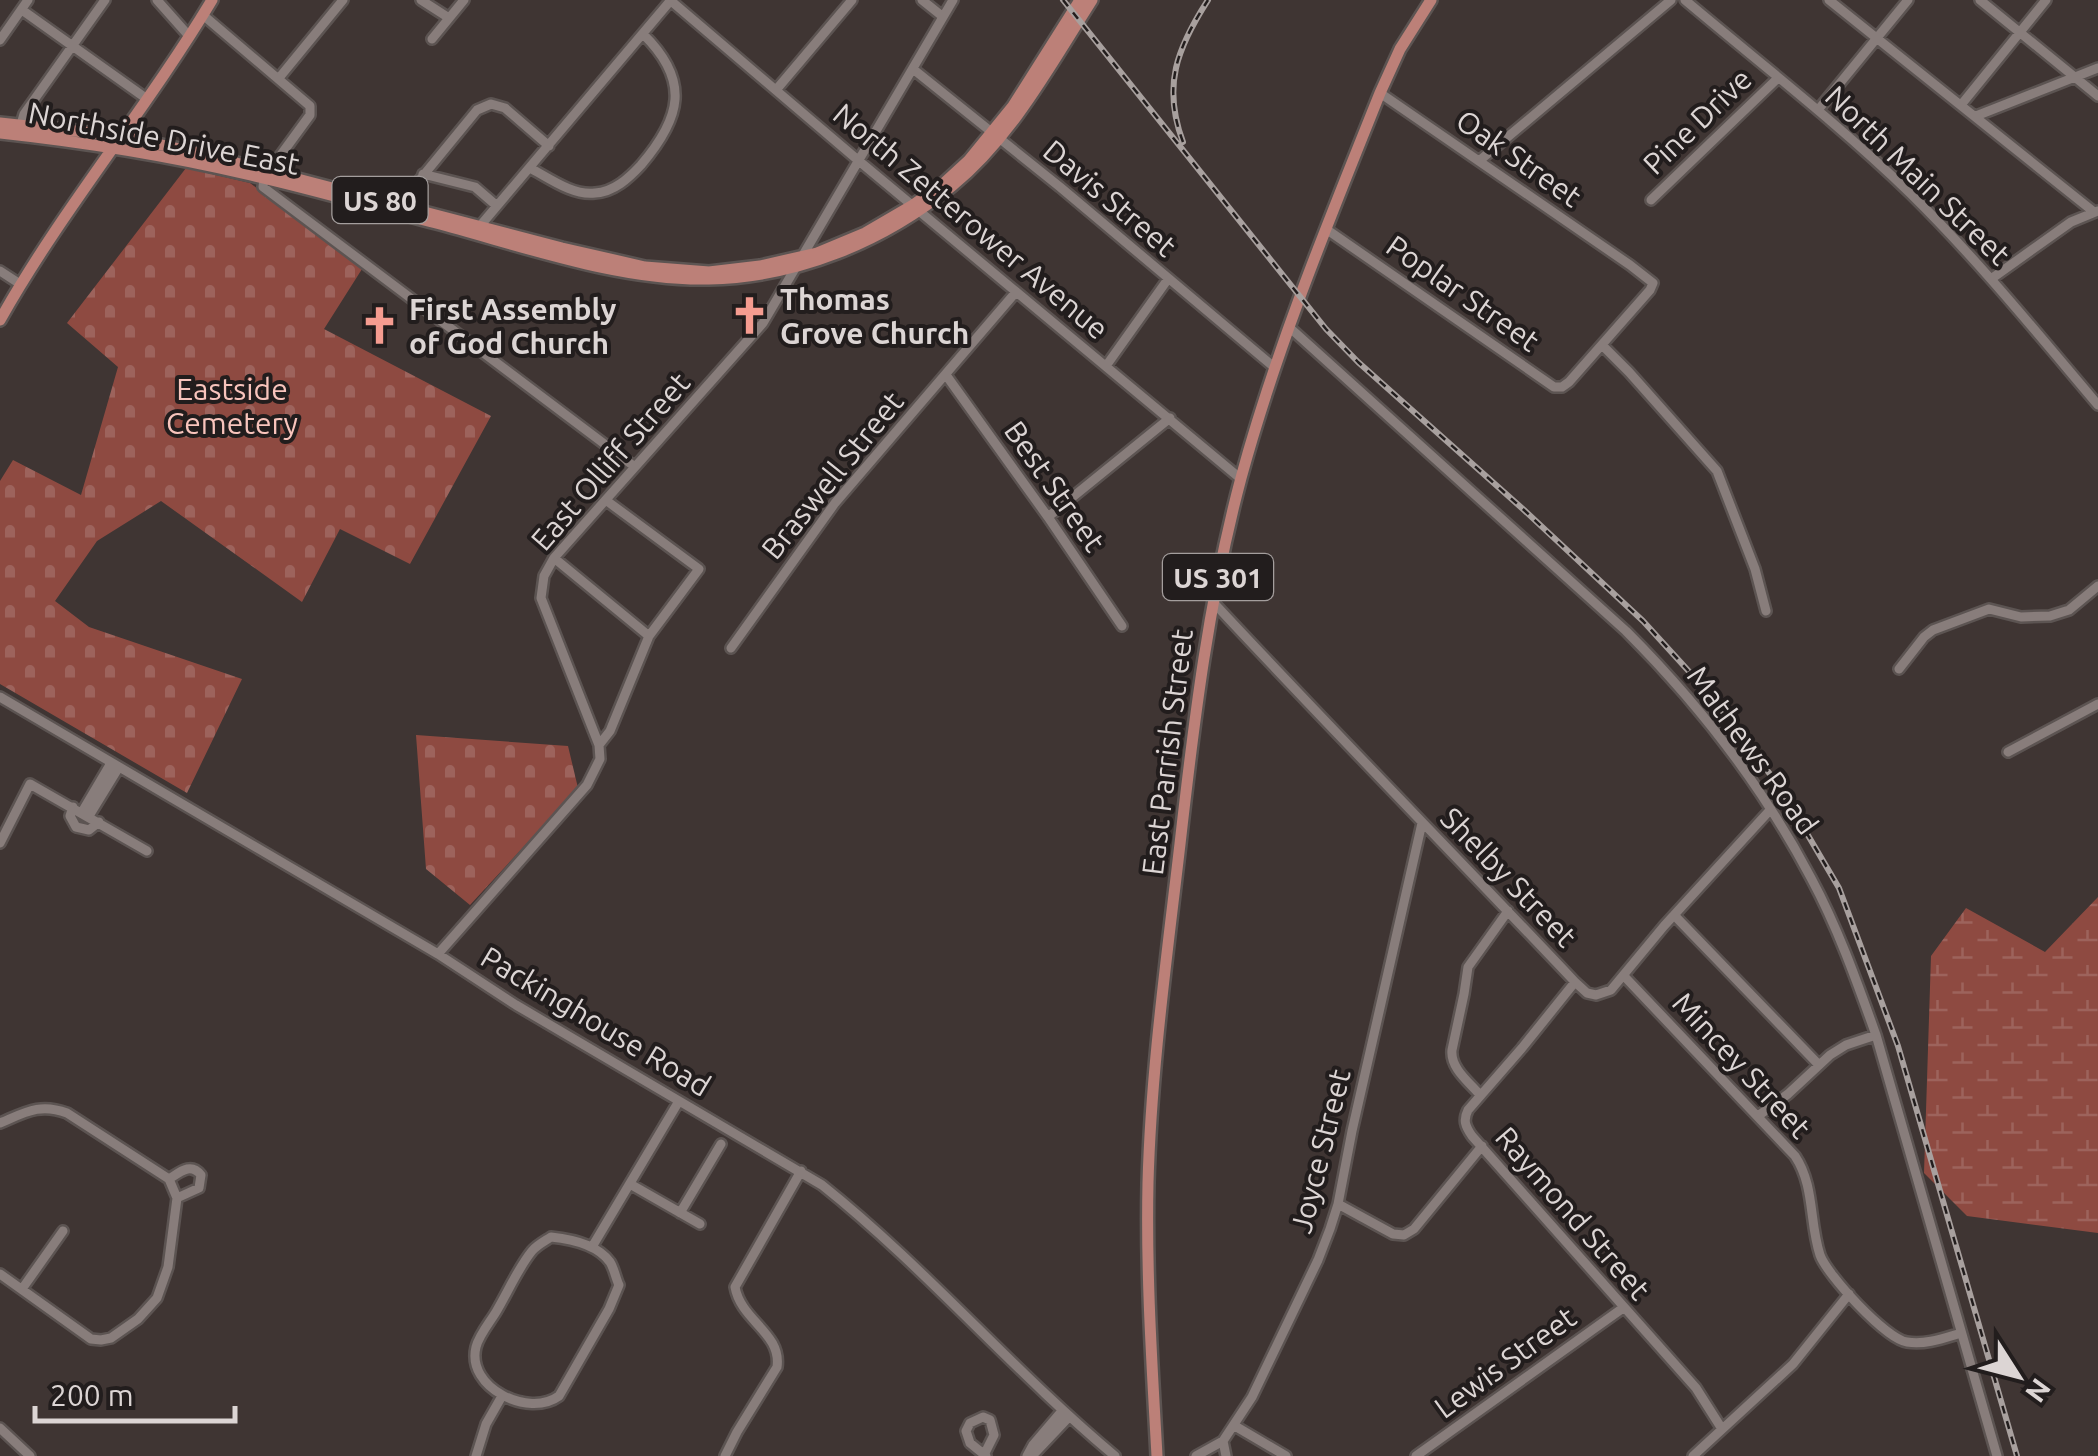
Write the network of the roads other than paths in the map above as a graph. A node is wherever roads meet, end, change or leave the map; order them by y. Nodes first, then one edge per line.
1 (28, 0) edge
2 (104, 0) edge
3 (157, 0) edge
4 (212, 0) edge
5 (343, 0) edge
6 (420, 0) edge
7 (464, 0) edge
8 (670, 0) edge
9 (852, 0) edge
10 (922, 0) edge
11 (953, 0) edge
12 (1080, 0) edge
13 (1092, 0) edge
14 (1431, 0) edge
15 (1672, 0) edge
16 (1685, 0) edge
17 (1829, 0) edge
18 (1908, 0) edge
19 (1980, 0) edge
20 (2046, 0) edge
21 (22, 10) junction
22 (203, 15) junction
23 (942, 16) junction
24 (449, 18) junction
25 (2021, 32) junction
26 (643, 34) junction
27 (189, 36) junction
28 (432, 39) dead end
29 (1878, 39) junction
30 (0, 40) edge
31 (73, 45) junction
32 (2098, 68) edge
33 (913, 69) junction
34 (2076, 77) junction
35 (279, 78) junction
36 (1778, 78) junction
37 (776, 90) junction
38 (1380, 93) junction
39 (2098, 96) edge
40 (147, 99) junction
41 (1961, 105) junction
42 (1818, 110) junction
43 (1976, 116) junction
44 (0, 122) edge
45 (19, 130) junction
46 (0, 133) edge
47 (996, 135) junction
48 (121, 136) junction
49 (548, 146) junction
50 (111, 148) junction
51 (1479, 160) junction
52 (859, 161) junction
53 (530, 168) junction
54 (423, 174) junction
55 (266, 175) junction
56 (1651, 200) dead end
57 (497, 206) junction
58 (916, 208) junction
59 (396, 209) junction
60 (2096, 211) edge
61 (480, 226) junction
62 (1326, 229) junction
63 (799, 262) junction
64 (0, 272) edge
65 (1991, 279) junction
66 (1168, 280) junction
67 (20, 284) junction
68 (1016, 292) junction
69 (0, 320) edge
70 (1289, 327) junction
71 (1602, 345) junction
72 (1106, 366) junction
73 (1274, 367) junction
74 (946, 375) junction
75 (2098, 404) edge
76 (1170, 418) junction
77 (635, 467) junction
78 (1241, 479) junction
79 (606, 501) junction
80 (1048, 517) junction
81 (554, 558) junction
82 (2098, 586) edge
83 (1212, 602) junction
84 (1766, 611) dead end
85 (1122, 626) dead end
86 (650, 636) junction
87 (731, 648) dead end
88 (1900, 669) dead end
89 (0, 697) edge
90 (2098, 704) edge
91 (598, 745) junction
92 (2008, 752) dead end
93 (115, 765) junction
94 (1772, 809) junction
95 (81, 812) junction
96 (99, 822) junction
97 (1422, 823) junction
98 (0, 843) edge
99 (146, 850) dead end
100 (1508, 911) junction
101 (1674, 915) junction
102 (438, 954) junction
103 (1624, 976) junction
104 (1575, 982) junction
105 (1876, 1035) junction
106 (1819, 1065) junction
107 (1480, 1095) junction
108 (678, 1101) junction
109 (1758, 1116) junction
110 (0, 1123) edge
111 (720, 1144) dead end
112 (1482, 1146) junction
113 (800, 1171) junction
114 (170, 1179) junction
115 (630, 1184) junction
116 (177, 1198) junction
117 (1338, 1204) junction
118 (680, 1213) junction
119 (700, 1224) dead end
120 (63, 1231) dead end
121 (592, 1247) junction
122 (0, 1274) edge
123 (22, 1290) junction
124 (1849, 1294) junction
125 (1623, 1308) junction
126 (1961, 1333) junction
127 (502, 1396) junction
128 (1065, 1414) junction
129 (1235, 1426) junction
130 (0, 1428) edge
131 (1722, 1429) junction
132 (1222, 1441) junction
133 (30, 1456) edge
134 (476, 1456) edge
135 (725, 1456) edge
136 (1030, 1456) edge
137 (1116, 1456) edge
138 (1157, 1456) edge
139 (1196, 1456) edge
140 (1226, 1456) edge
141 (1286, 1456) edge
142 (1416, 1456) edge
143 (1693, 1456) edge
144 (1997, 1456) edge

1 - 21 street
2 - 31 street
3 - 27 street
4 - 22 main road
5 - 35 street
6 - 24 street
7 - 24 street
8 - 26 street
8 - 37 street, North Zetterower Avenue
9 - 37 street
10 - 23 street
11 - 23 street, East Olliff Street
12 - 47 main road, Northside Drive East / US 80
13 - 47 main road, Northside Drive East / US 80
14 - 38 main road, East Parrish Street / US 301
15 - 51 street
16 - 36 street, North Main Street
17 - 29 street
18 - 29 street
19 - 25 street
20 - 25 street
21 - 30 street
21 - 31 street
22 - 27 main road
22 - 35 street
23 - 33 street, East Olliff Street
24 - 28 street
25 - 34 street
25 - 41 street
26 - 49 street
26 - 53 street
27 - 40 main road
29 - 41 street
29 - 42 street
31 - 40 street
31 - 45 street
32 - 34 street
33 - 47 street, Davis Street
33 - 52 street, East Olliff Street
34 - 39 street
34 - 43 street
35 - 55 street
36 - 42 street, North Main Street
36 - 56 street, Pine Drive
37 - 52 street, North Zetterower Avenue
38 - 51 street, Oak Street
38 - 62 main road, East Parrish Street / US 301
40 - 48 main road
41 - 43 street
42 - 65 street, North Main Street
43 - 60 street
44 - 45 main road, Northside Drive East / US 80
45 - 46 main road, Northside Drive East / US 80
45 - 48 main road, Northside Drive East / US 80
45 - 50 main road, Northside Drive East / US 80
47 - 58 main road, Northside Drive East / US 80
47 - 66 street, Davis Street
48 - 50 main road
48 - 55 main road, Northside Drive East / US 80
49 - 53 street
49 - 54 street
50 - 55 main road, Northside Drive East / US 80
50 - 67 main road
51 - 71 street, Oak Street
52 - 58 street, North Zetterower Avenue
52 - 63 street, East Olliff Street
53 - 57 street
54 - 57 street
54 - 59 street
55 - 59 main road, Northside Drive East / US 80
55 - 77 street
57 - 61 street
58 - 63 main road, Northside Drive East / US 80
58 - 68 street, North Zetterower Avenue
59 - 61 main road, Northside Drive East / US 80
59 - 63 main road, Northside Drive East / US 80
60 - 65 street
61 - 63 main road, Northside Drive East / US 80
62 - 70 main road, East Parrish Street / US 301
62 - 71 street, Poplar Street
63 - 77 street, East Olliff Street
64 - 67 street
65 - 75 street, North Main Street
66 - 72 street
66 - 73 street, Davis Street
67 - 69 main road
68 - 72 street, North Zetterower Avenue
68 - 74 street, Braswell Street
70 - 73 main road, East Parrish Street / US 301
70 - 94 street, Mathews Road
71 - 84 street
72 - 76 street, North Zetterower Avenue
73 - 78 main road, East Parrish Street / US 301
74 - 80 street, Best Street
74 - 87 street, Braswell Street
76 - 78 street, North Zetterower Avenue
76 - 80 street
77 - 79 street, East Olliff Street
78 - 83 main road, East Parrish Street / US 301
79 - 81 street, East Olliff Street
79 - 86 street
80 - 85 street, Best Street
81 - 86 street
81 - 91 street, East Olliff Street
82 - 88 street
83 - 97 street, Shelby Street
83 - 138 main road, East Parrish Street / US 301
86 - 91 street
89 - 93 street, Packinghouse Road
90 - 92 street
91 - 102 street
93 - 95 street
93 - 102 street, Packinghouse Road
94 - 101 street
94 - 105 street, Mathews Road
95 - 96 street
95 - 96 street
95 - 98 street
96 - 99 street
97 - 100 street, Shelby Street
97 - 117 street, Joyce Street
100 - 104 street, Shelby Street
100 - 107 street, Raymond Street
101 - 103 street
101 - 106 street
102 - 108 street, Packinghouse Road
103 - 104 street, Shelby Street
103 - 109 street, Mincey Street
104 - 107 street
105 - 106 street
105 - 126 street, Mathews Road
106 - 109 street
107 - 112 street, Raymond Street
108 - 113 street, Packinghouse Road
108 - 115 street
109 - 124 street, Mincey Street
110 - 114 street
111 - 118 street
112 - 117 street
112 - 125 street, Raymond Street
113 - 128 street, Packinghouse Road
113 - 135 street
114 - 116 street
114 - 116 street
115 - 118 street
115 - 121 street
116 - 123 street
117 - 129 street, Joyce Street
118 - 119 street
120 - 123 street
121 - 127 street
121 - 127 street
122 - 123 street
124 - 126 street, Mincey Street
124 - 131 street
125 - 131 street, Raymond Street
125 - 142 street, Lewis Street
126 - 144 street, Mathews Road
127 - 134 street
128 - 136 street
128 - 137 street, Packinghouse Road
129 - 132 street, Joyce Street
129 - 141 street
130 - 133 street
131 - 143 street
132 - 139 street, Joyce Street
132 - 140 street

